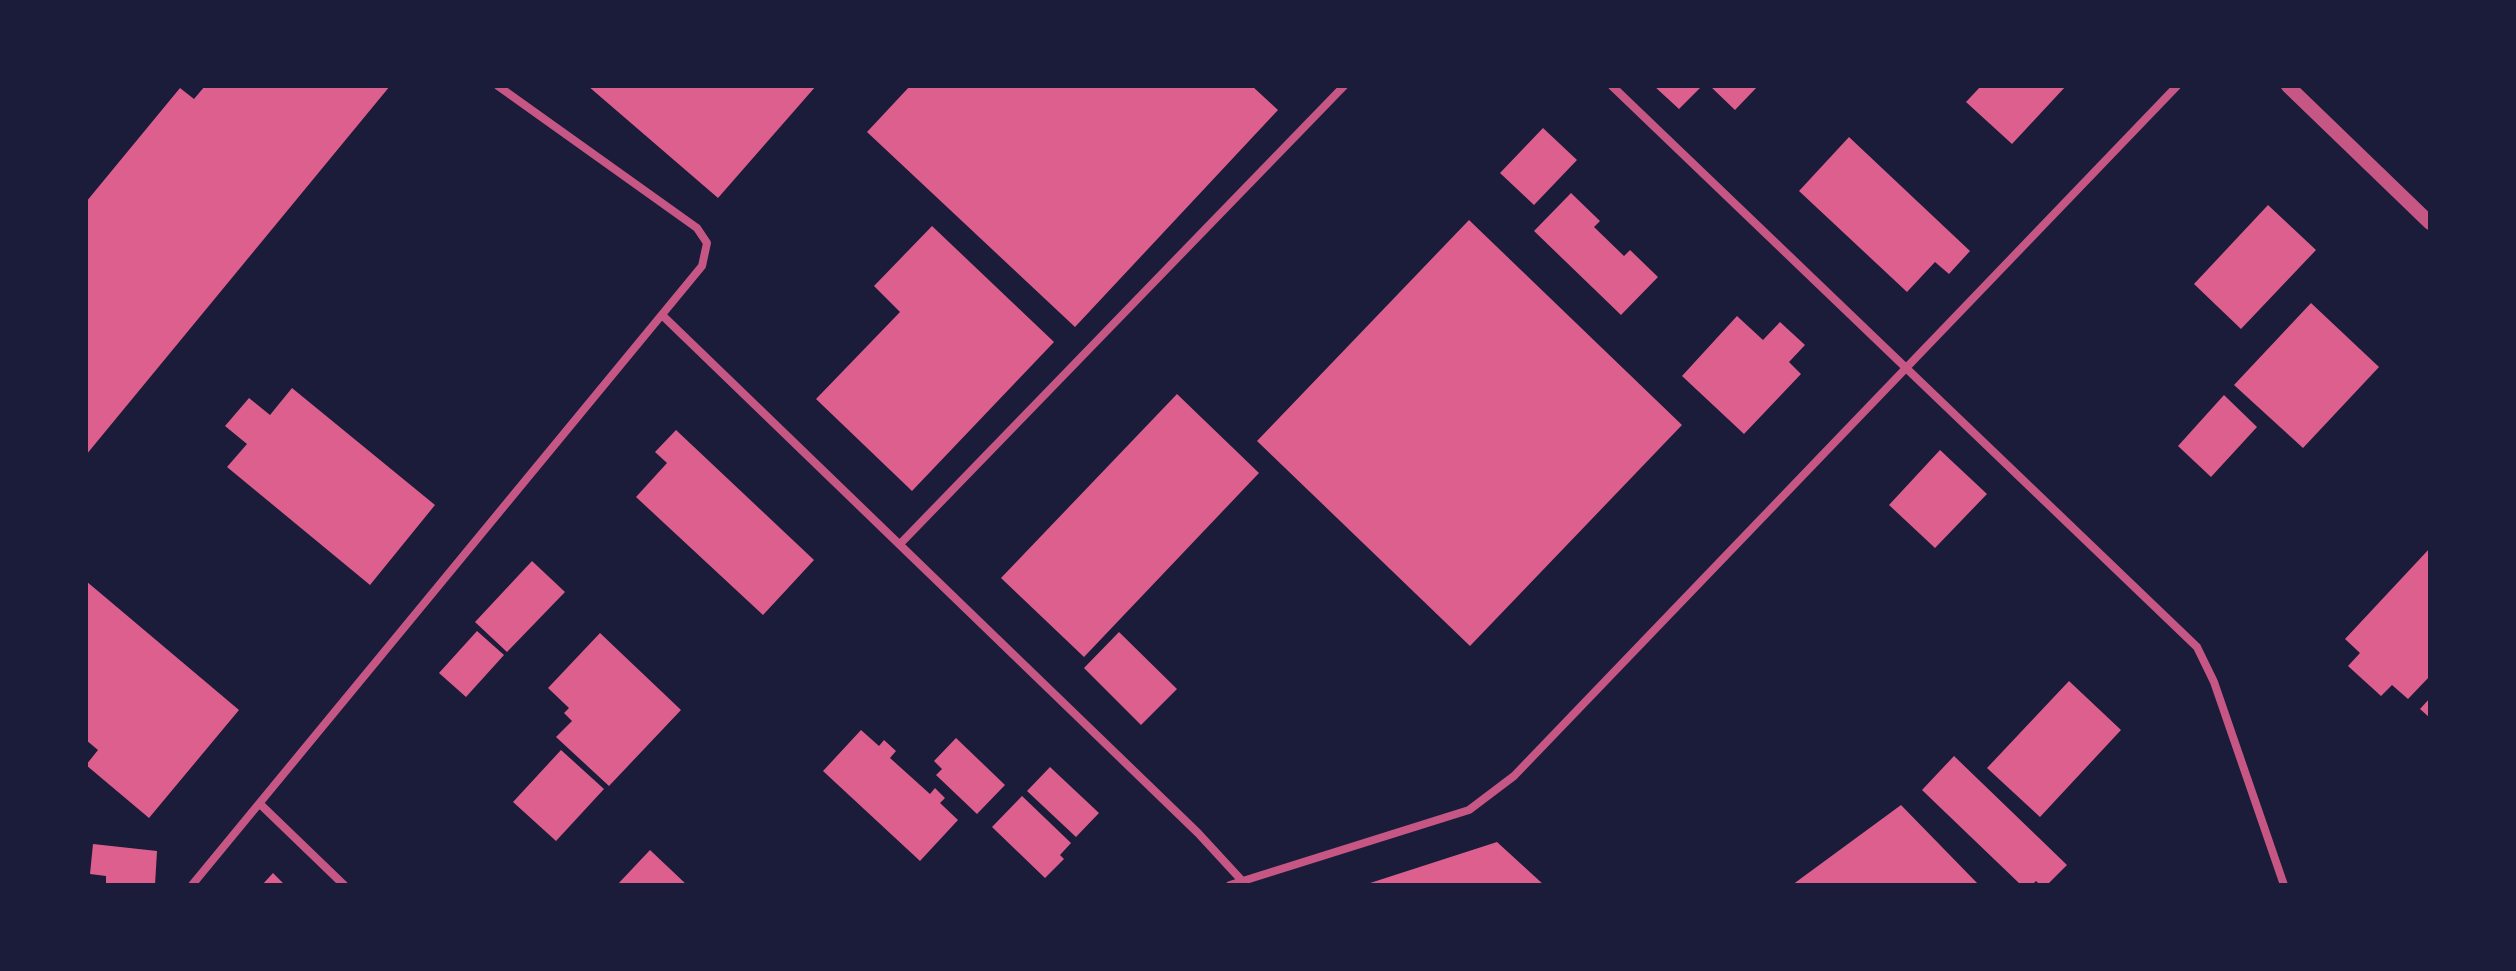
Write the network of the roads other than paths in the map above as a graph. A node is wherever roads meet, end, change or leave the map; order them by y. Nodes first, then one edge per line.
1 (498, 86) edge
2 (1344, 86) edge
3 (1612, 86) edge
4 (2177, 86) edge
5 (2288, 86) edge
6 (2430, 223) edge
7 (662, 315) junction
8 (1905, 368) junction
9 (900, 544) junction
10 (260, 804) junction
11 (1245, 883) edge
12 (192, 885) edge
13 (344, 885) edge
14 (1230, 885) edge
15 (2284, 885) edge

1 - 7 street
2 - 9 street
3 - 8 street
4 - 8 street
5 - 6 street
7 - 9 street
7 - 10 street
8 - 11 street
8 - 15 street
9 - 11 street
10 - 12 street
10 - 13 street
11 - 14 street

